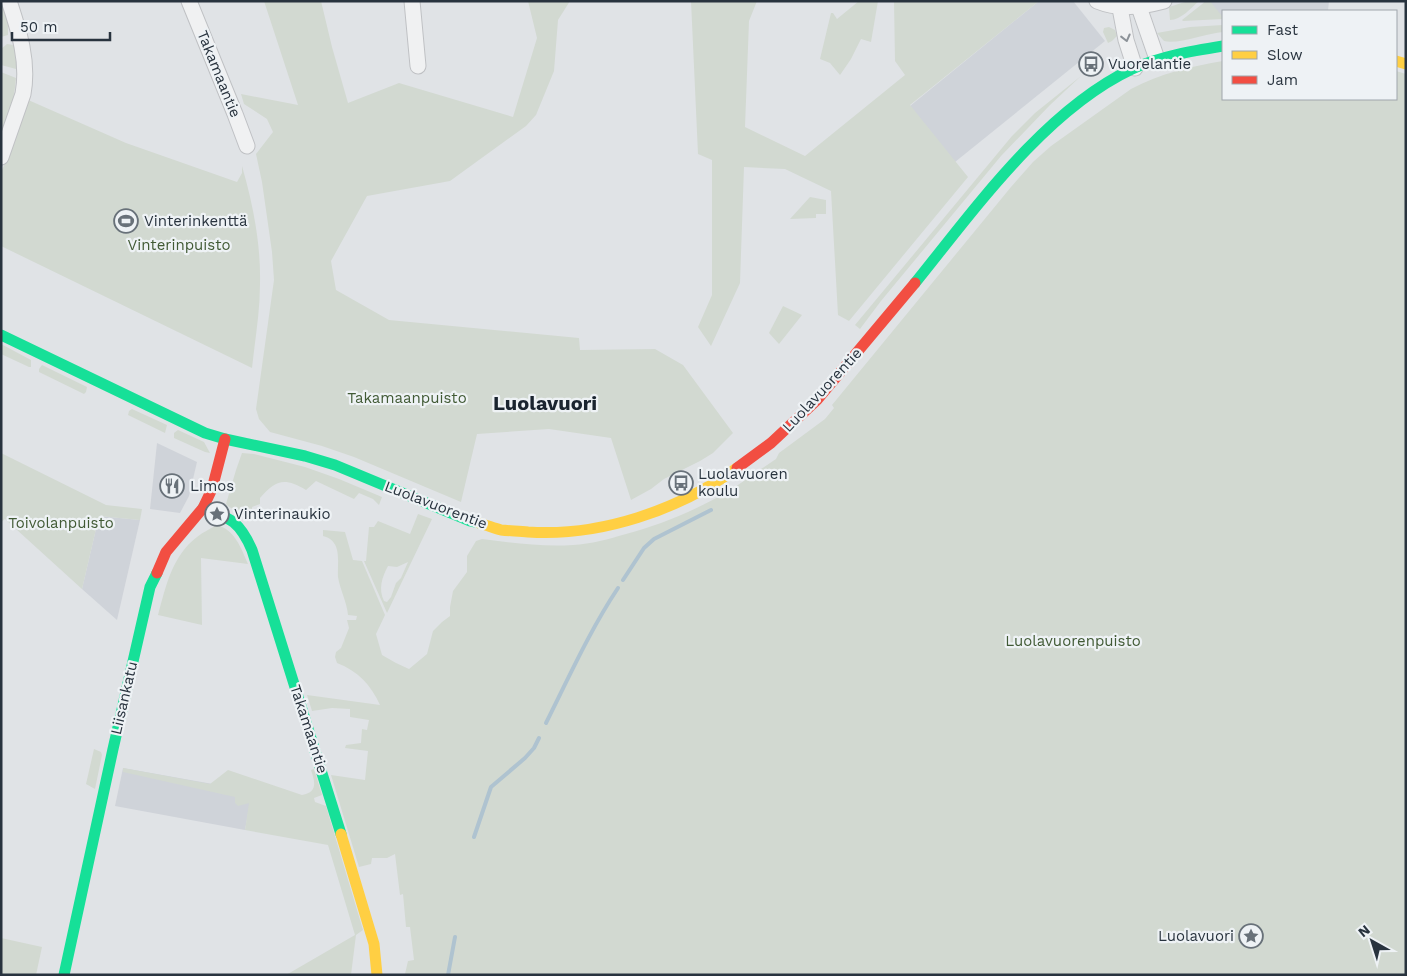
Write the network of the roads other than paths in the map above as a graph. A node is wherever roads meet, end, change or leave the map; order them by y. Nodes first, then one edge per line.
1 (9, 1) edge
2 (189, 1) edge
3 (412, 1) edge
4 (1097, 1) edge
5 (1164, 1) edge
6 (1139, 6) junction
7 (1120, 8) junction
8 (1222, 46) edge
9 (1157, 59) junction
10 (418, 66) dead end
11 (1135, 68) junction
12 (247, 146) dead end
13 (1, 157) edge
14 (1, 335) edge
15 (225, 439) junction
16 (203, 508) junction
17 (64, 975) edge
18 (377, 975) edge

1 - 13 street
2 - 12 street, Takamaantie
3 - 10 street
4 - 7 street
5 - 6 street
6 - 7 street
6 - 9 street
7 -> 11 street
8 - 9 street, Luolavuorentie
9 - 11 street, Luolavuorentie
11 - 15 street, Luolavuorentie
14 - 15 street, Luolavuorentie
15 - 16 street, Liisankatu
16 - 17 street, Liisankatu
16 - 18 street, Takamaantie

